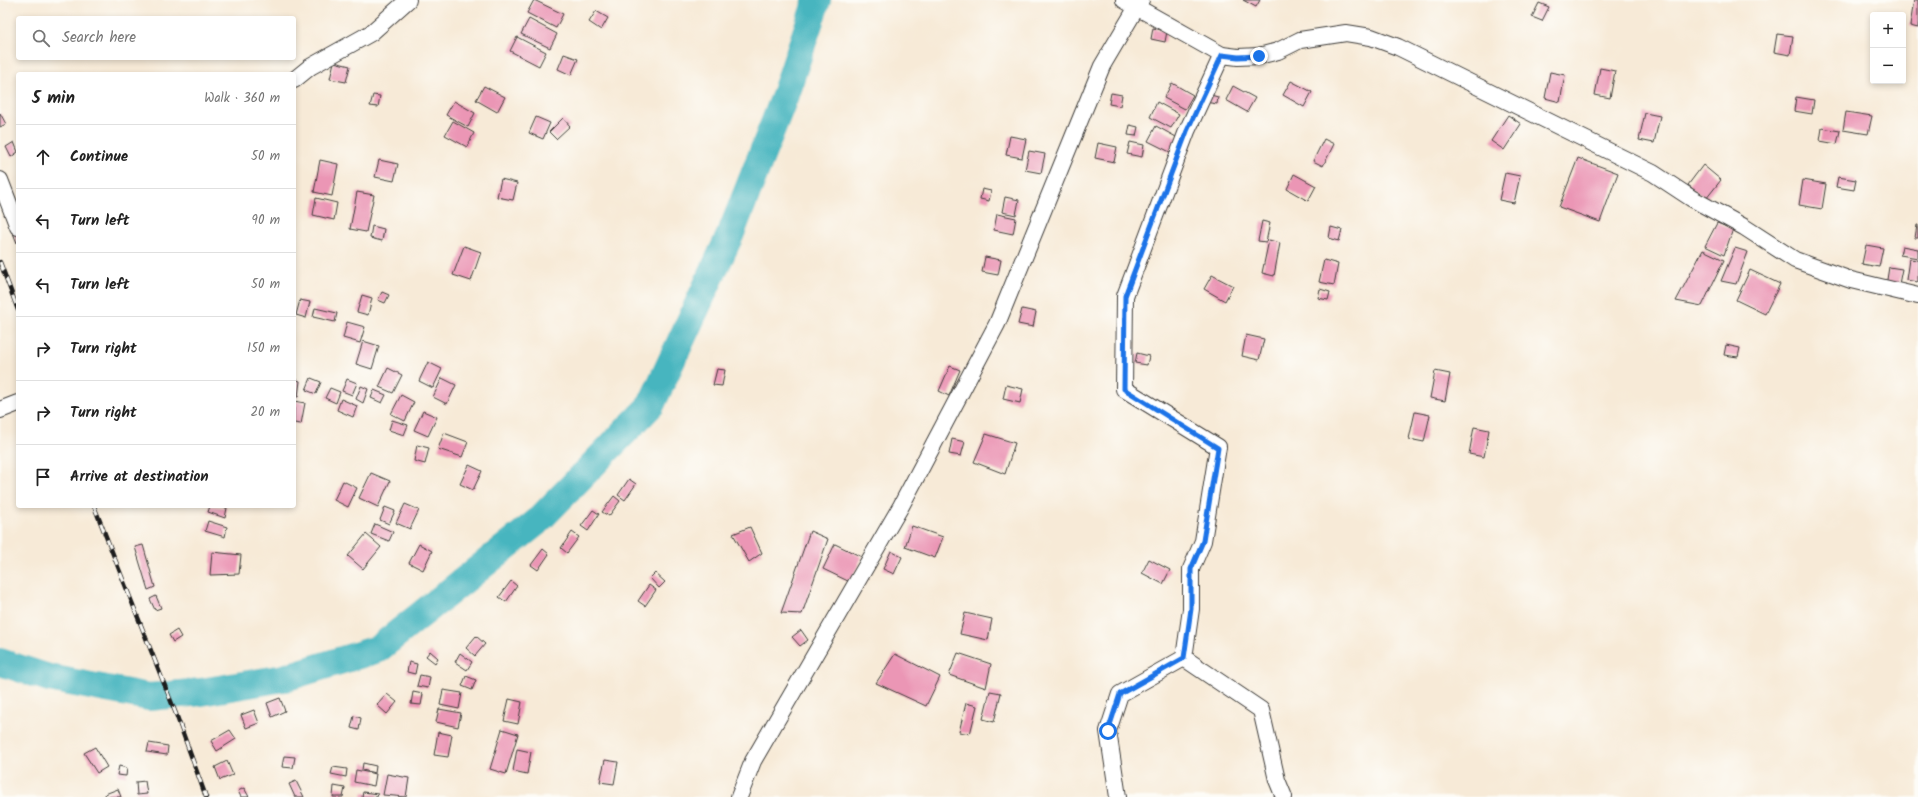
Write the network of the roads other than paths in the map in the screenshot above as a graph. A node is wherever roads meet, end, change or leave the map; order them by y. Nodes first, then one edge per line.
1 (408, 0) edge
2 (1134, 3) edge
3 (1222, 55) junction
4 (296, 78) edge
5 (0, 180) edge
6 (16, 222) edge
7 (1918, 296) edge
8 (16, 404) edge
9 (0, 410) edge
10 (1184, 658) junction
11 (739, 797) edge
12 (1118, 797) edge
13 (1284, 797) edge

1 - 4 street
2 - 3 street
2 - 11 street
3 - 7 street
3 - 10 street
5 - 6 street
8 - 9 street
10 - 12 street
10 - 13 street

